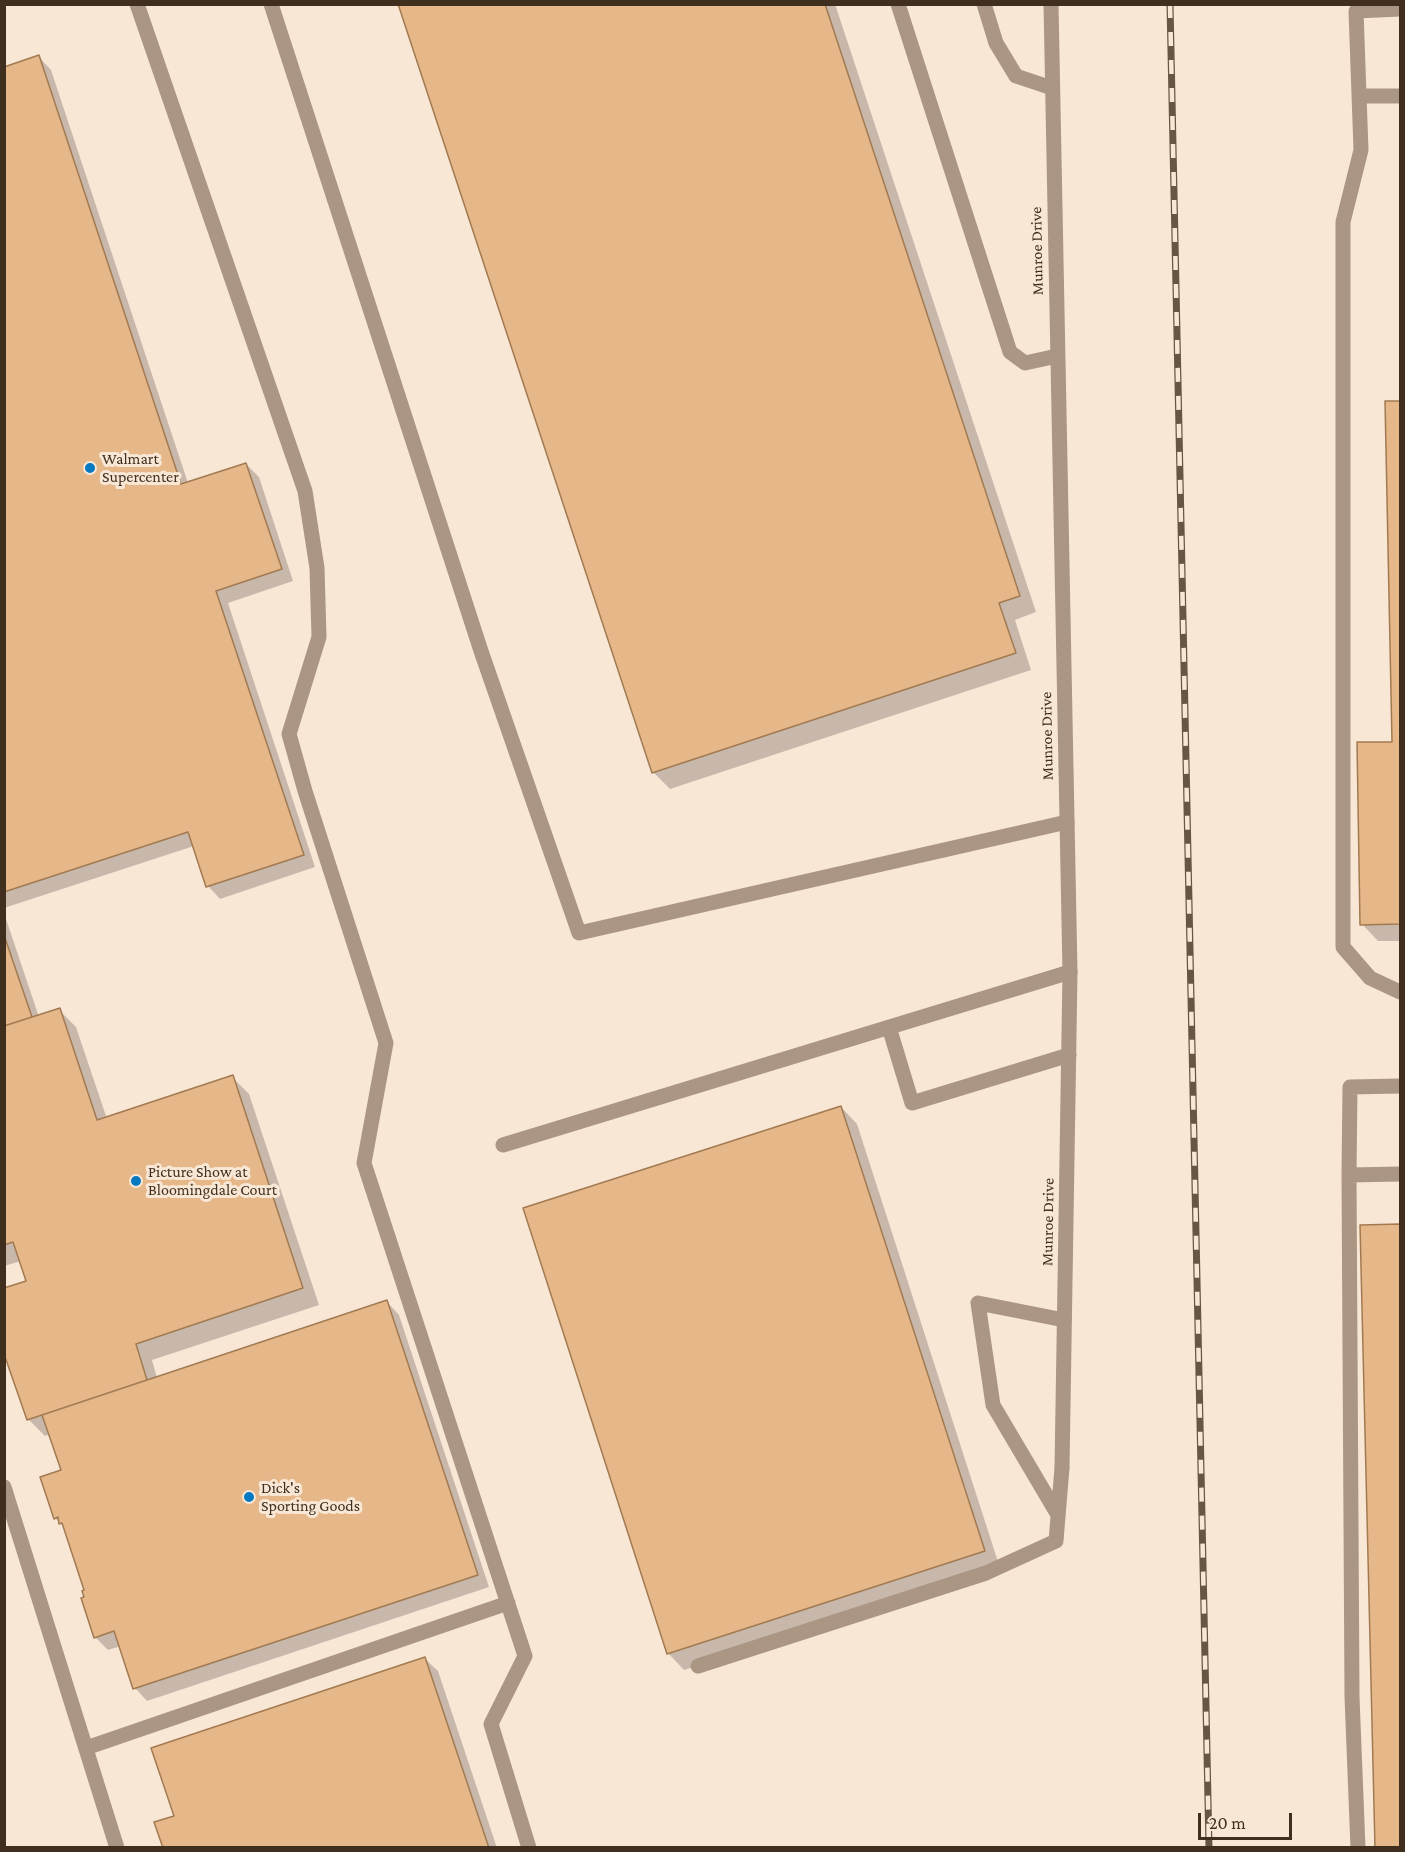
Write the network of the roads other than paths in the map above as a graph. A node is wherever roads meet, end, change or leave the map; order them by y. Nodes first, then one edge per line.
1 (137, 4) edge
2 (271, 4) edge
3 (898, 4) edge
4 (984, 4) edge
5 (1051, 4) edge
6 (1401, 9) edge
7 (1052, 88) junction
8 (1359, 96) junction
9 (1401, 96) edge
10 (1057, 356) junction
11 (1066, 822) junction
12 (1070, 972) junction
13 (1401, 992) edge
14 (889, 1027) junction
15 (1069, 1055) junction
16 (1401, 1086) edge
17 (503, 1145) dead end
18 (1401, 1174) edge
19 (1349, 1175) junction
20 (1064, 1320) junction
21 (4, 1487) edge
22 (1058, 1515) junction
23 (508, 1603) junction
24 (698, 1666) dead end
25 (86, 1748) junction
26 (117, 1848) edge
27 (529, 1848) edge
28 (1358, 1848) edge

1 - 23 street
2 - 11 street
3 - 10 street
4 - 7 street
5 - 7 street, Munroe Drive
6 - 8 street
7 - 10 street, Munroe Drive
8 - 9 street
8 - 13 street
10 - 11 street, Munroe Drive
11 - 12 street, Munroe Drive
12 - 14 street
12 - 15 street, Munroe Drive
14 - 15 street
14 - 17 street
15 - 20 street, Munroe Drive
16 - 19 street
18 - 19 street
19 - 28 street
20 - 22 street, Munroe Drive
20 - 22 street
21 - 25 street
22 - 24 street, Munroe Drive
23 - 25 street
23 - 27 street
25 - 26 street

